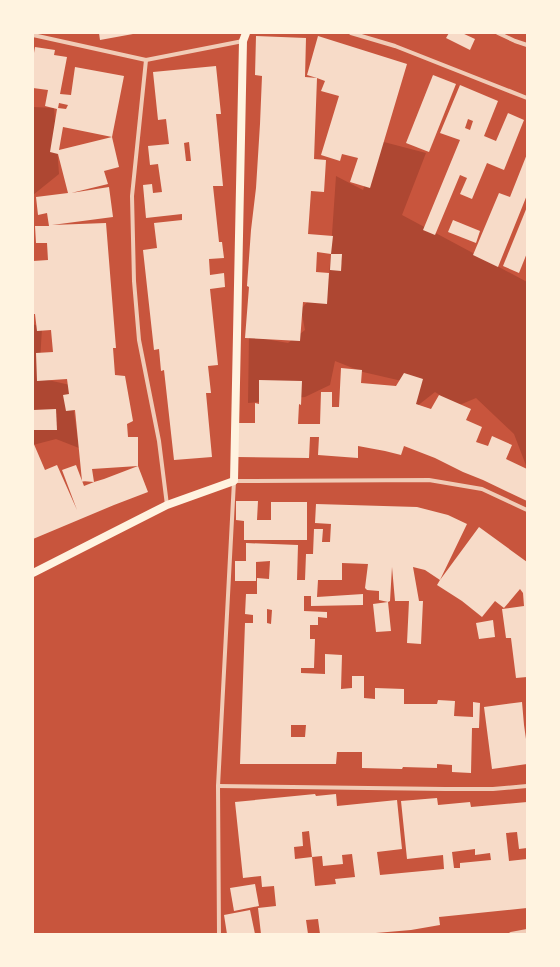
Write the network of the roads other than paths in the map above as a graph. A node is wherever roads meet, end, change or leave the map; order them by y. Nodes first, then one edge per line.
1 (352, 33) edge
2 (498, 33) edge
3 (33, 35) edge
4 (244, 37) edge
5 (527, 45) edge
6 (146, 60) junction
7 (527, 98) edge
8 (234, 481) junction
9 (167, 505) junction
10 (527, 510) edge
11 (33, 572) edge
12 (218, 786) junction
13 (527, 786) edge
14 (527, 931) edge
15 (218, 934) edge
16 (511, 934) edge

1 - 7 street
2 - 5 street
3 - 6 street
4 - 6 street
4 - 8 main road
6 - 9 street
8 - 9 main road
8 - 10 street
8 - 12 street
9 - 11 main road
12 - 13 street
12 - 15 street
14 - 16 street

